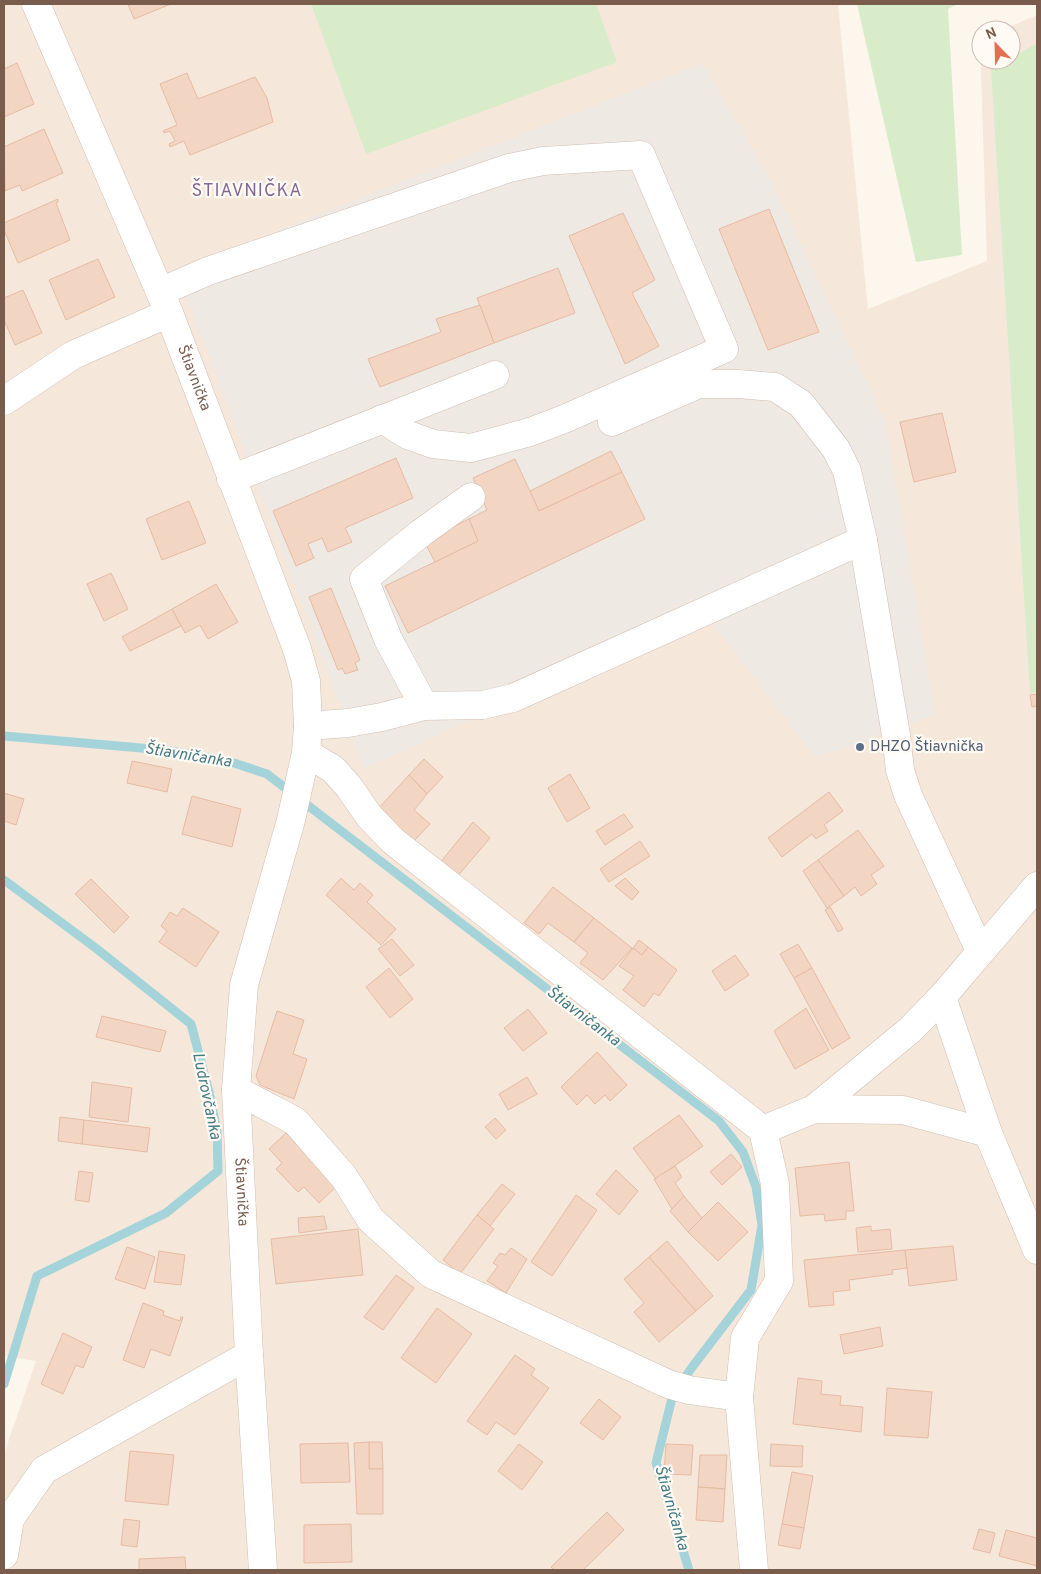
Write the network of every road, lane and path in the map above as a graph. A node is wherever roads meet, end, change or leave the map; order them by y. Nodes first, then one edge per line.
1 (36, 4) edge
2 (164, 303) junction
3 (495, 374) dead end
4 (4, 401) edge
5 (382, 419) junction
6 (612, 422) dead end
7 (231, 478) junction
8 (471, 497) dead end
9 (863, 540) junction
10 (424, 706) junction
11 (308, 726) junction
12 (305, 758) junction
13 (1037, 886) edge
14 (980, 951) junction
15 (942, 997) junction
16 (236, 1090) junction
17 (814, 1109) junction
18 (763, 1130) junction
19 (988, 1133) junction
20 (1037, 1250) edge
21 (249, 1355) junction
22 (739, 1397) junction
23 (7, 1519) edge
24 (4, 1555) edge
25 (263, 1570) edge
26 (754, 1570) edge

1 - 2 street, Štiavnička
2 - 4 street
2 - 5 street
2 - 7 street, Štiavnička
3 - 5 street
5 - 7 street
6 - 9 street
7 - 11 street, Štiavnička
8 - 10 street
9 - 10 street
9 - 14 street
10 - 11 street
11 - 12 street, Štiavnička
12 - 16 street, Štiavnička
12 - 18 street
13 - 14 street
14 - 15 street
15 - 17 street
15 - 19 street
16 - 21 street, Štiavnička
16 - 22 street
17 - 18 street
17 - 19 street
18 - 22 street
19 - 20 street
21 - 23 street
21 - 25 street, Štiavnička
22 - 26 street
23 - 24 street

